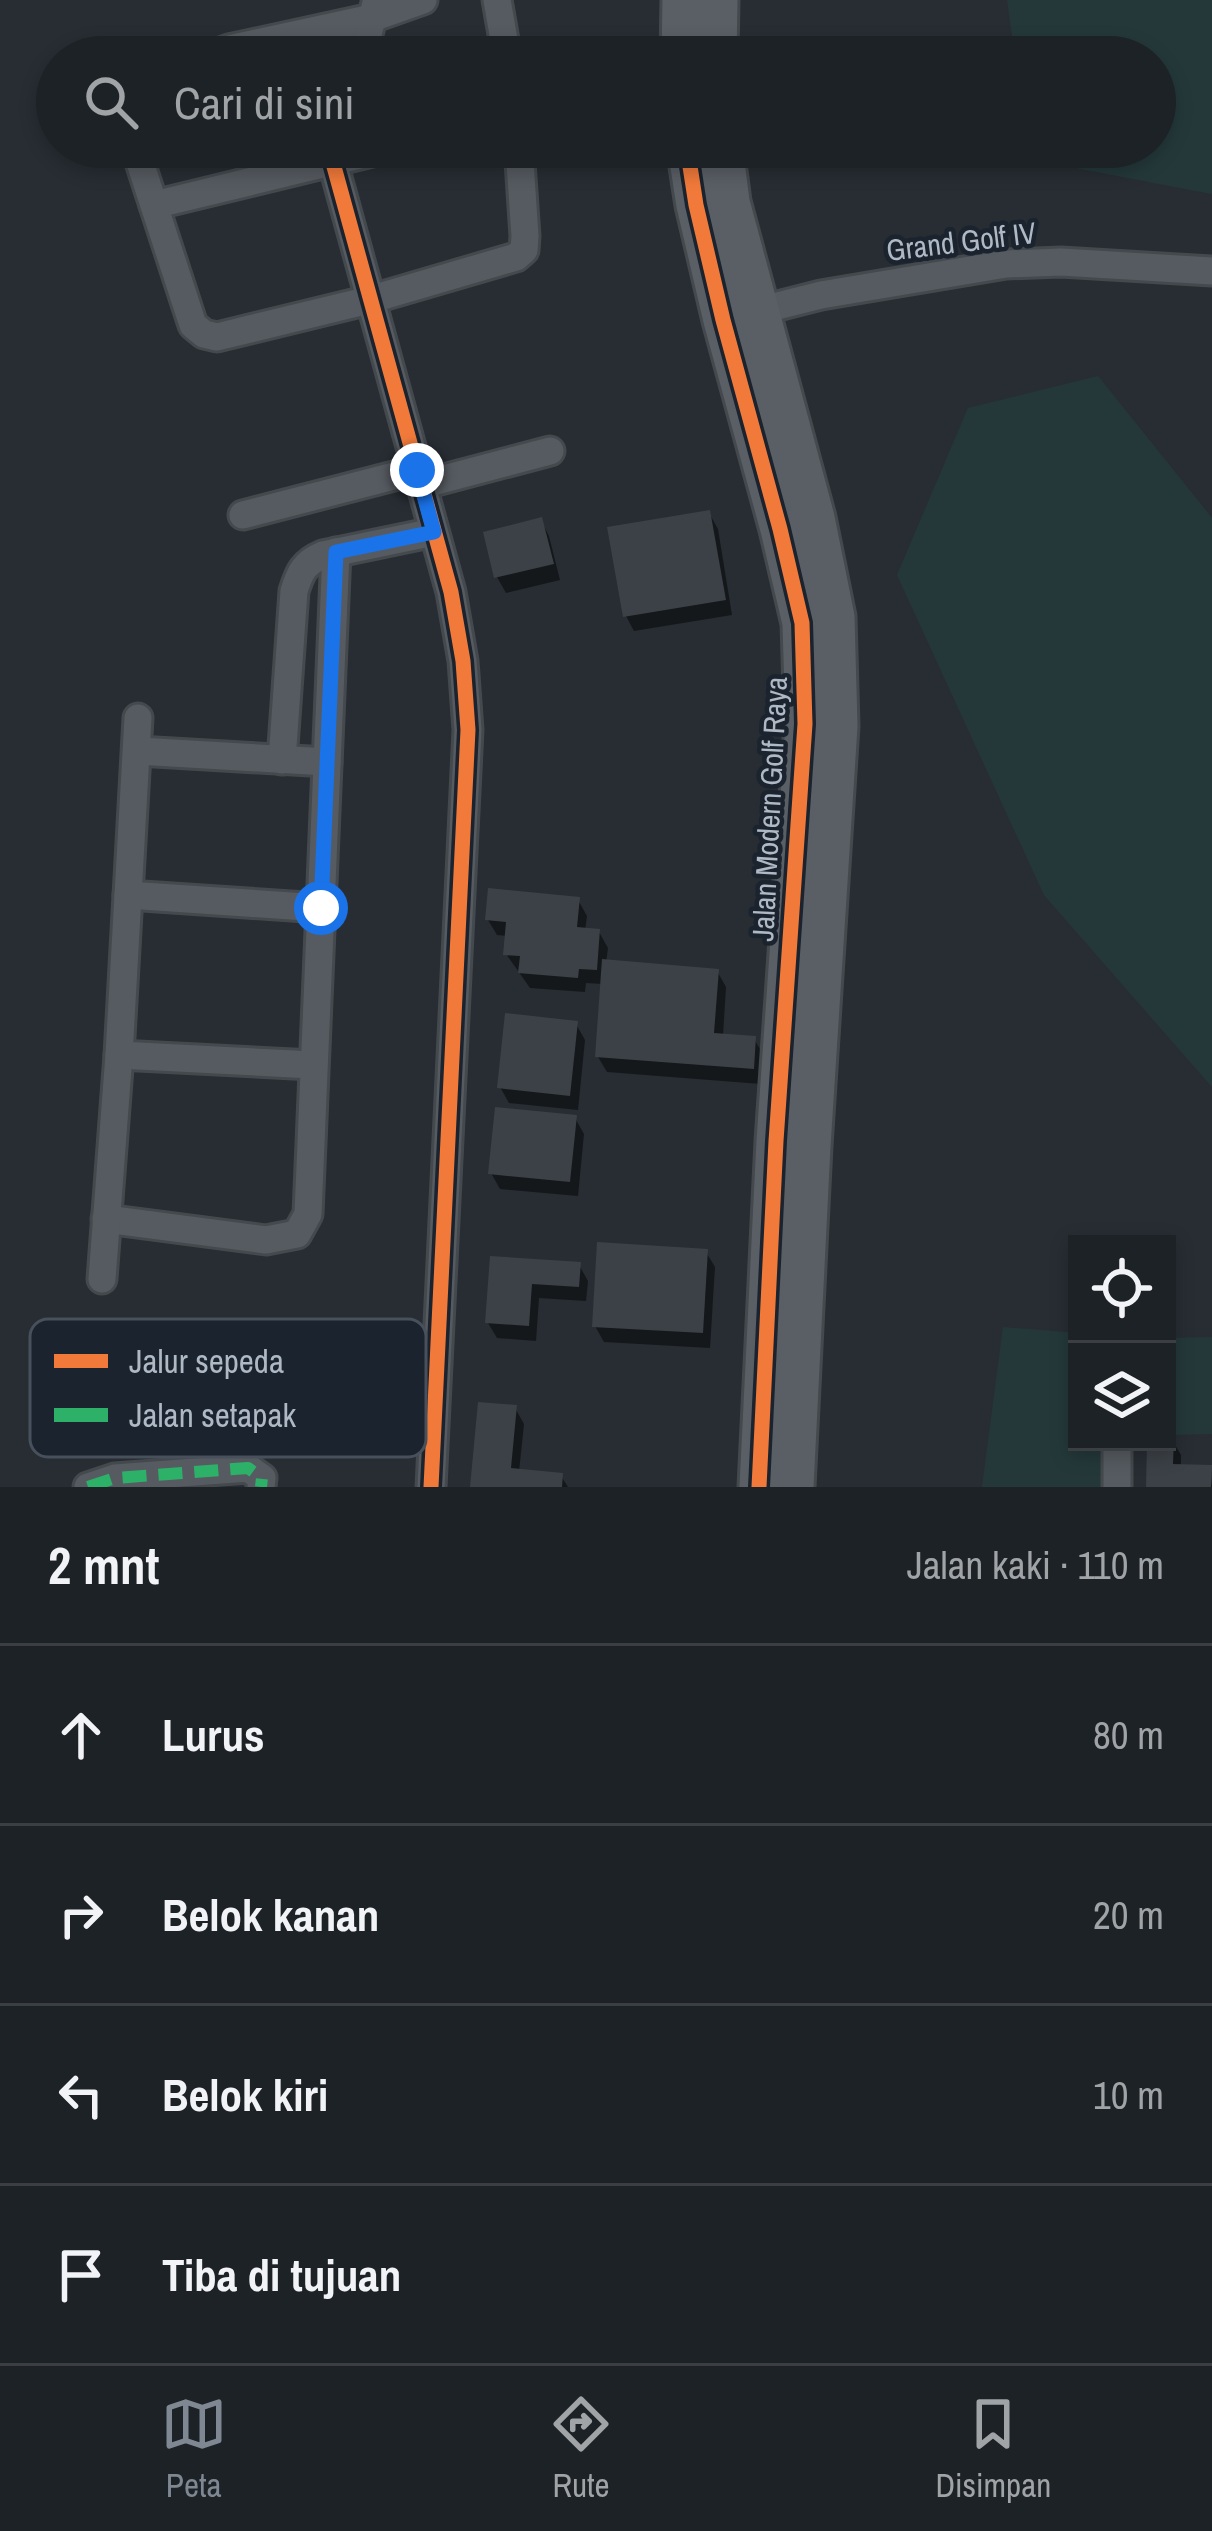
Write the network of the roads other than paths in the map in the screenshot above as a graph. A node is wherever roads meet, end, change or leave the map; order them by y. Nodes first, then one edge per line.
1 (424, 0) edge
2 (497, 0) edge
3 (682, 0) edge
4 (718, 0) edge
5 (375, 9) edge
6 (276, 36) edge
7 (503, 36) edge
8 (681, 36) edge
9 (717, 36) edge
10 (142, 168) edge
11 (288, 168) edge
12 (338, 168) edge
13 (520, 168) edge
14 (690, 168) edge
15 (726, 168) edge
16 (154, 205) junction
17 (1212, 271) edge
18 (369, 300) junction
19 (741, 315) junction
20 (550, 451) dead end
21 (419, 477) junction
22 (243, 515) dead end
23 (434, 532) junction
24 (336, 552) junction
25 (138, 718) dead end
26 (138, 751) junction
27 (282, 760) junction
28 (328, 762) junction
29 (128, 895) junction
30 (321, 908) junction
31 (118, 1055) junction
32 (313, 1065) junction
33 (106, 1220) junction
34 (102, 1279) dead end
35 (1118, 1451) edge
36 (88, 1487) edge
37 (261, 1487) edge
38 (430, 1487) edge
39 (759, 1487) edge
40 (794, 1487) edge
41 (1117, 1487) edge

1 - 5 street
2 - 7 street
3 - 8 street
4 - 9 street
5 - 6 street
10 - 16 street
11 - 16 street
12 - 18 street
13 - 18 street
14 - 19 street, Jalan Modern Golf Raya
15 - 19 street, Jalan Modern Golf Raya
16 - 18 street
17 - 19 street, Grand Golf IV
18 - 21 street
19 - 39 street, Jalan Modern Golf Raya
19 - 40 street, Jalan Modern Golf Raya
20 - 21 street
21 - 22 street
21 - 23 street
23 - 24 street
23 - 38 street
24 - 27 street
24 - 28 street
25 - 26 street
26 - 27 street
26 - 29 street
27 - 28 street
28 - 30 street
29 - 30 street
29 - 31 street
30 - 32 street
31 - 32 street
31 - 33 street
32 - 33 street
33 - 34 street
35 - 41 street
36 - 37 street

